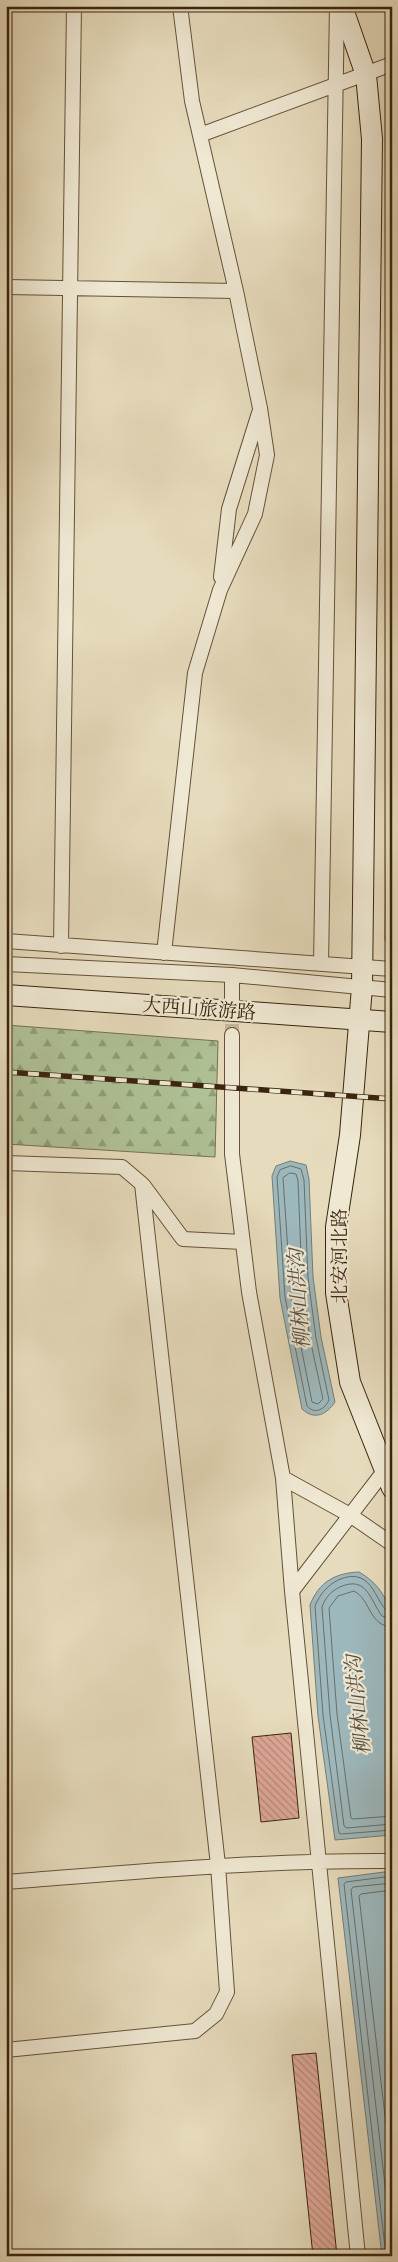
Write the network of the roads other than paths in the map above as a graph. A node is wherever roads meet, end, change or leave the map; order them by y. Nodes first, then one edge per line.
1 (74, 6) edge
2 (180, 6) edge
3 (337, 6) edge
4 (342, 6) edge
5 (392, 64) edge
6 (366, 74) junction
7 (335, 86) junction
8 (200, 135) junction
9 (6, 287) edge
10 (70, 289) junction
11 (236, 291) junction
12 (260, 408) junction
13 (220, 590) junction
14 (6, 941) edge
15 (61, 946) junction
16 (164, 953) junction
17 (6, 964) edge
18 (321, 964) junction
19 (392, 969) edge
20 (232, 975) junction
21 (362, 978) junction
22 (392, 990) edge
23 (6, 995) edge
24 (232, 1003) tunnel mouth
25 (359, 1020) junction
26 (392, 1022) edge
27 (232, 1035) tunnel mouth
28 (6, 1163) edge
29 (142, 1184) junction
30 (243, 1242) junction
31 (283, 1478) junction
32 (388, 1479) edge
33 (350, 1515) junction
34 (392, 1544) edge
35 (292, 1591) junction
36 (319, 1860) junction
37 (392, 1861) edge
38 (218, 1865) junction
39 (6, 1882) edge
40 (6, 2050) edge
41 (358, 2256) edge

1 - 10 street
2 - 8 street
3 - 7 street
4 - 6 street, 北安河北路
5 - 6 street
6 - 7 street
6 - 21 street, 北安河北路
7 - 8 street
7 - 18 street
8 - 11 street
9 - 10 street
10 - 11 street
10 - 15 street
11 - 12 street
12 - 13 street
12 - 13 street
13 - 16 street
14 - 15 street
15 - 16 street
16 - 18 street
17 - 20 street
18 - 21 street
19 - 21 street
20 - 21 street
20 - 24 street
21 - 22 street
21 - 25 street, 北安河北路
23 - 25 street, 大西山旅游路
25 - 26 street, 大西山旅游路
25 - 32 street, 北安河北路
27 - 30 street
28 - 29 street
29 - 30 street
29 - 38 street
30 - 31 street
31 - 33 street
31 - 35 street
32 - 33 street
33 - 34 street
33 - 35 street
35 - 36 street
36 - 37 street
36 - 38 street
36 - 41 street
38 - 39 street
38 - 40 street

